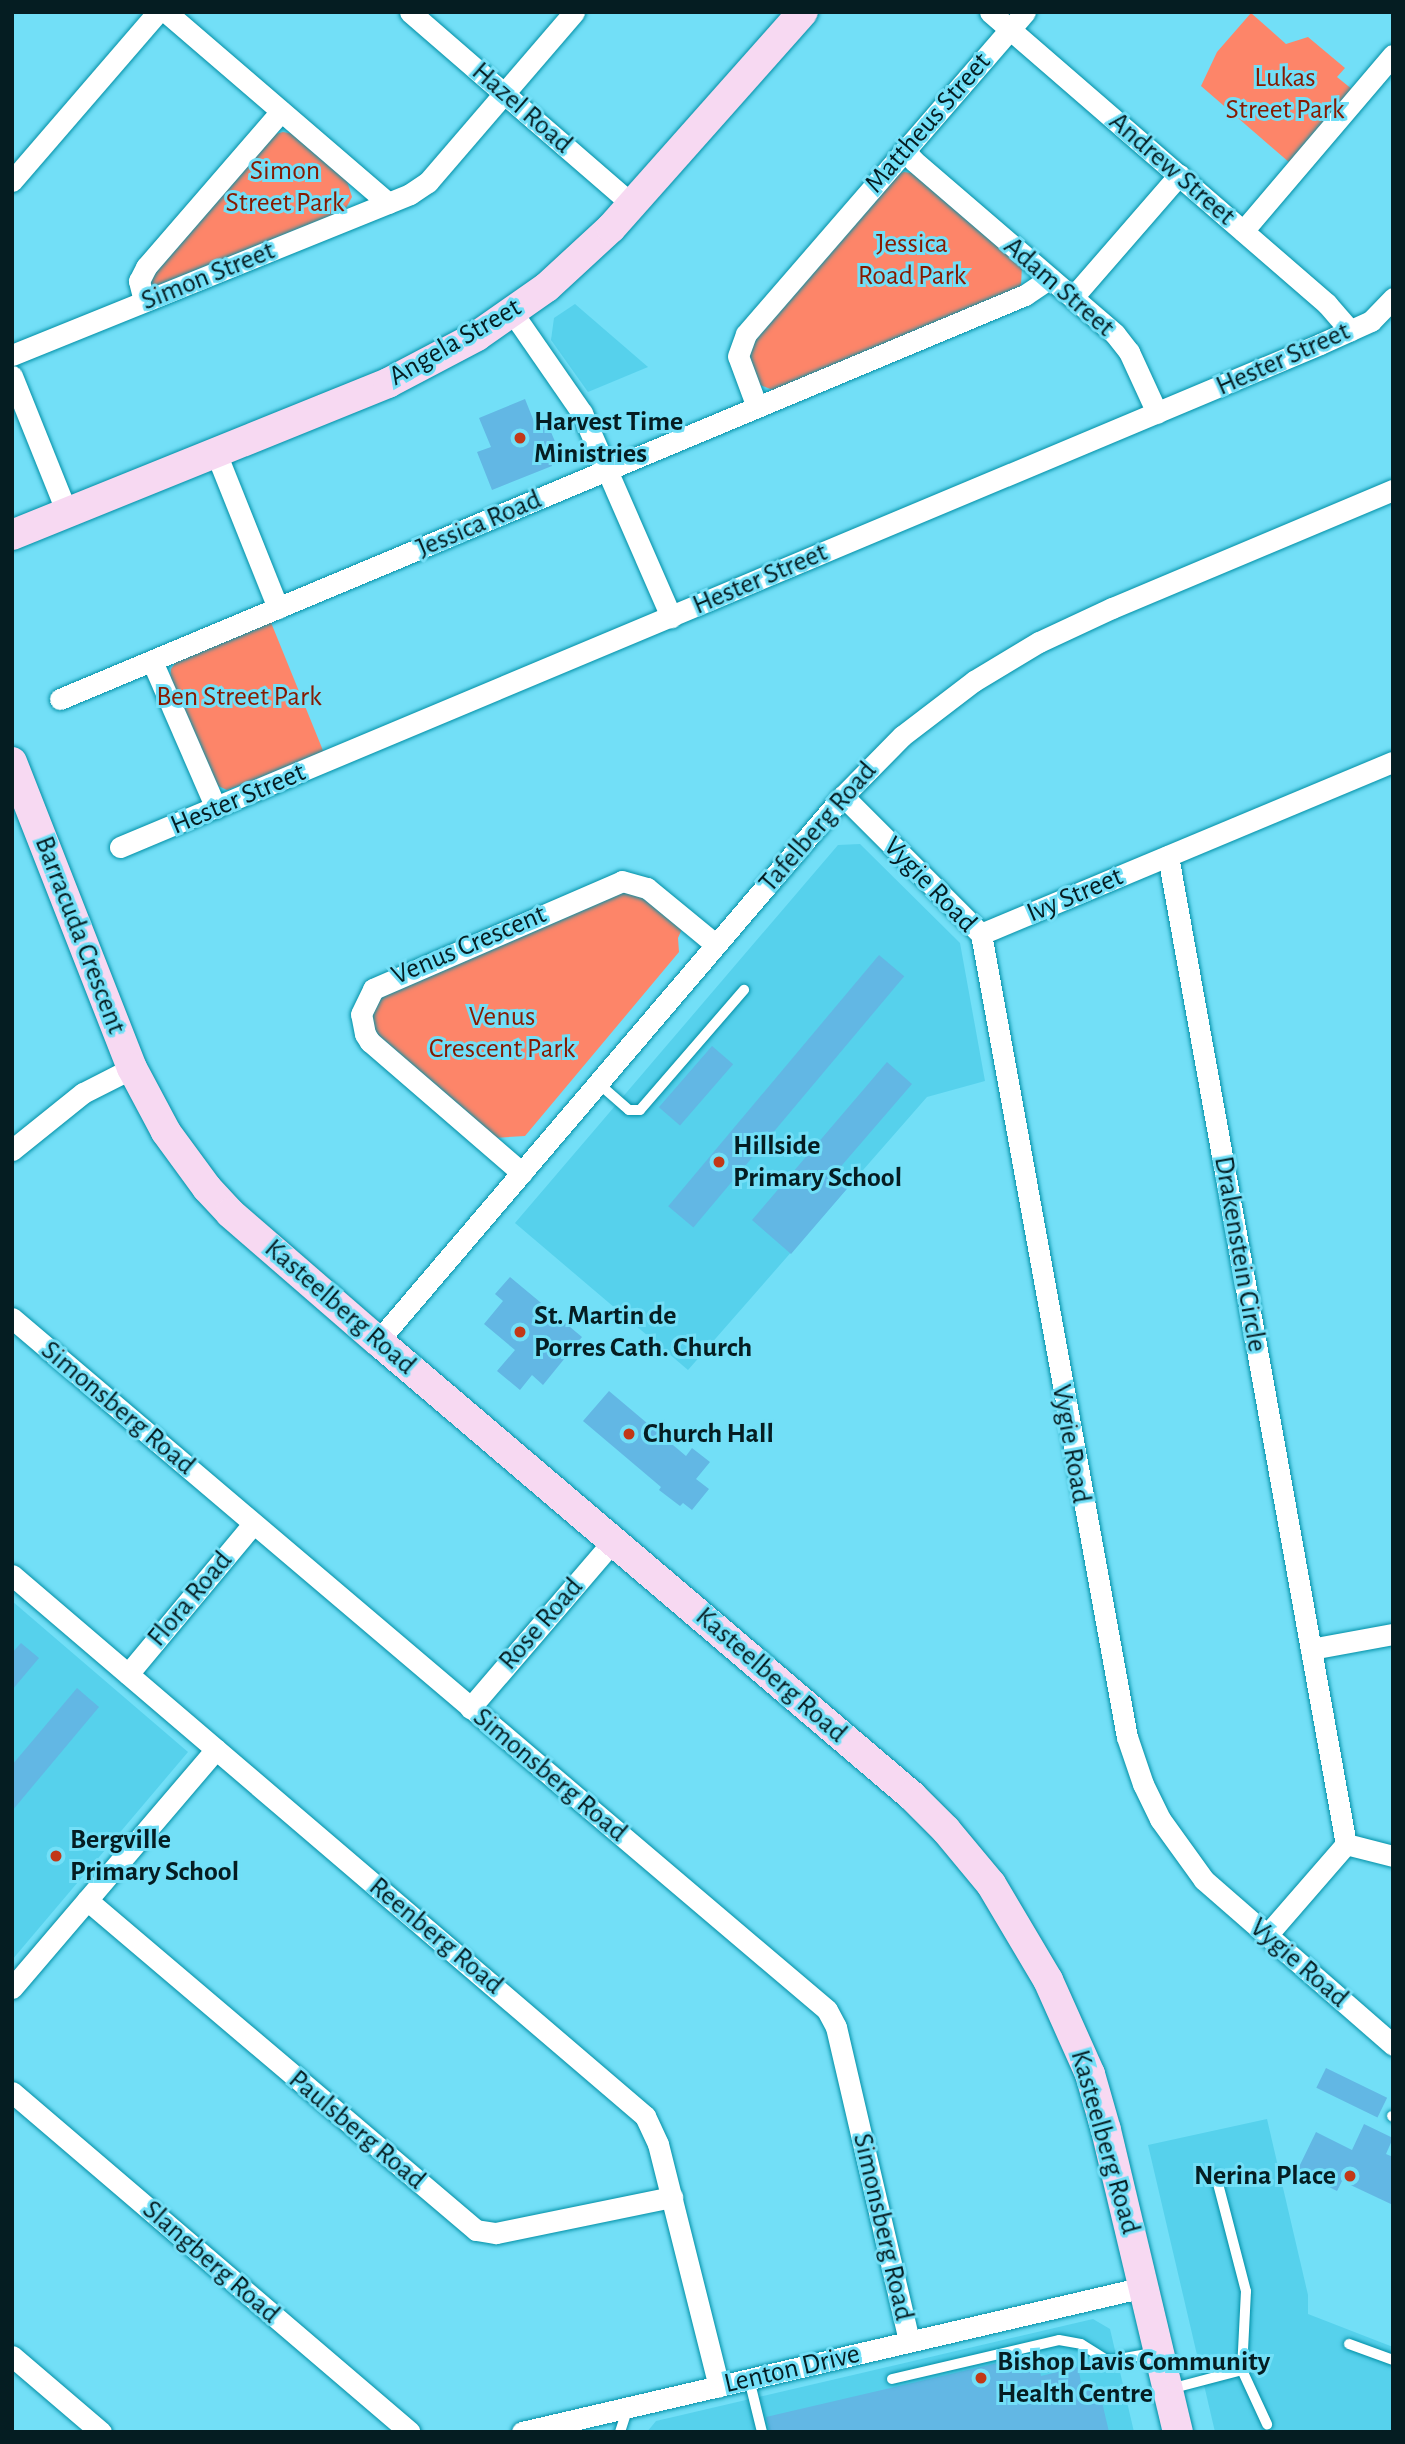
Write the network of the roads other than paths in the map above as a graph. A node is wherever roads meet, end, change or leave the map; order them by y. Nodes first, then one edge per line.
1 (158, 12) edge
2 (166, 12) edge
3 (410, 12) edge
4 (574, 12) edge
5 (803, 12) edge
6 (990, 12) edge
7 (1025, 12) edge
8 (1010, 30) junction
9 (1393, 55) edge
10 (504, 93) junction
11 (281, 111) junction
12 (905, 150) junction
13 (1178, 175) junction
14 (12, 181) edge
15 (388, 204) junction
16 (633, 205) junction
17 (1243, 231) junction
18 (1050, 278) junction
19 (1073, 297) junction
20 (1393, 298) edge
21 (144, 301) junction
22 (512, 312) junction
23 (1350, 330) junction
24 (12, 355) edge
25 (12, 376) edge
26 (757, 407) junction
27 (1157, 413) junction
28 (216, 453) junction
29 (608, 470) junction
30 (1393, 490) edge
31 (67, 513) junction
32 (12, 535) edge
33 (278, 608) junction
34 (671, 617) junction
35 (152, 661) junction
36 (60, 699) dead end
37 (12, 762) edge
38 (1393, 762) edge
39 (843, 796) junction
40 (216, 808) junction
41 (120, 848) dead end
42 (1168, 856) junction
43 (981, 934) junction
44 (715, 944) junction
45 (744, 990) dead end
46 (132, 1068) junction
47 (598, 1083) junction
48 (12, 1150) edge
49 (522, 1173) junction
50 (12, 1318) edge
51 (378, 1341) junction
52 (253, 1524) junction
53 (613, 1541) junction
54 (12, 1575) edge
55 (1393, 1634) edge
56 (1311, 1649) junction
57 (128, 1674) junction
58 (470, 1708) junction
59 (216, 1748) junction
60 (1346, 1844) junction
61 (1393, 1856) edge
62 (87, 1900) junction
63 (1267, 1936) junction
64 (12, 1988) edge
65 (1393, 2045) edge
66 (12, 2092) edge
67 (1216, 2176) dead end
68 (672, 2197) junction
69 (1144, 2287) junction
70 (909, 2341) junction
71 (1349, 2344) dead end
72 (1159, 2352) junction
73 (12, 2356) edge
74 (1393, 2360) edge
75 (1242, 2370) junction
76 (750, 2379) junction
77 (892, 2379) dead end
78 (719, 2386) junction
79 (1168, 2389) junction
80 (628, 2407) junction
81 (1267, 2424) dead end
82 (101, 2432) edge
83 (410, 2432) edge
84 (522, 2432) edge
85 (620, 2432) edge
86 (762, 2432) edge
87 (1178, 2432) edge

1 - 14 street
2 - 11 street
3 - 10 street, Hazel Road
4 - 10 street, Simon Street
5 - 16 street, Angela Street
6 - 8 street, Andrew Street
7 - 8 street, Mattheus Street
8 - 12 street, Mattheus Street
8 - 13 street, Andrew Street
9 - 17 street
10 - 15 street, Simon Street
10 - 16 street, Hazel Road
11 - 15 street
11 - 21 street
12 - 18 street, Adam Street
12 - 26 street, Mattheus Street
13 - 17 street, Andrew Street
13 - 19 street
15 - 21 street, Simon Street
16 - 22 street, Angela Street
17 - 23 street, Andrew Street
18 - 19 street, Adam Street
18 - 26 street, Jessica Road
19 - 27 street, Adam Street
20 - 23 street, Hester Street
21 - 24 street, Simon Street
22 - 28 street, Angela Street
22 - 29 street
23 - 27 street, Hester Street
25 - 31 street
26 - 29 street, Jessica Road
27 - 34 street, Hester Street
28 - 31 street, Angela Street
28 - 33 street
29 - 33 street, Jessica Road
29 - 34 street
30 - 39 street, Tafelberg Road
31 - 32 street, Angela Street
33 - 35 street, Jessica Road
34 - 40 street, Hester Street
35 - 36 street, Jessica Road
35 - 40 street
37 - 46 street, Barracuda Crescent
38 - 42 street
39 - 43 street, Vygie Road
39 - 44 street, Tafelberg Road
40 - 41 street, Hester Street
42 - 43 street, Ivy Street
42 - 56 street, Drakenstein Circle
43 - 63 street, Vygie Road
44 - 47 street, Tafelberg Road
44 - 49 street, Venus Crescent
45 - 47 lane
46 - 48 street
46 - 51 street, Kasteelberg Road
47 - 49 street, Tafelberg Road
49 - 51 street, Tafelberg Road
50 - 52 street, Simonsberg Road
51 - 53 street, Kasteelberg Road
52 - 57 street, Flora Road
52 - 58 street, Simonsberg Road
53 - 58 street, Rose Road
53 - 69 street, Kasteelberg Road
54 - 57 street, Reenberg Road
55 - 56 street
56 - 60 street, Drakenstein Circle
57 - 59 street, Reenberg Road
58 - 70 street, Simonsberg Road
59 - 62 street
59 - 68 street, Reenberg Road
60 - 61 street
60 - 63 street
62 - 64 street
62 - 68 street, Paulsberg Road
63 - 65 street, Vygie Road
66 - 83 street, Slangberg Road
67 - 75 lane
68 - 78 street, Reenberg Road
69 - 70 street, Lenton Drive
69 - 72 street, Kasteelberg Road
70 - 76 street, Lenton Drive
71 - 74 lane
72 - 77 lane
72 - 79 street, Kasteelberg Road
73 - 82 street
75 - 79 lane
75 - 81 lane
76 - 78 street, Lenton Drive
76 - 86 lane
78 - 80 street, Lenton Drive
79 - 87 street, Kasteelberg Road
80 - 84 street, Lenton Drive
80 - 85 lane

